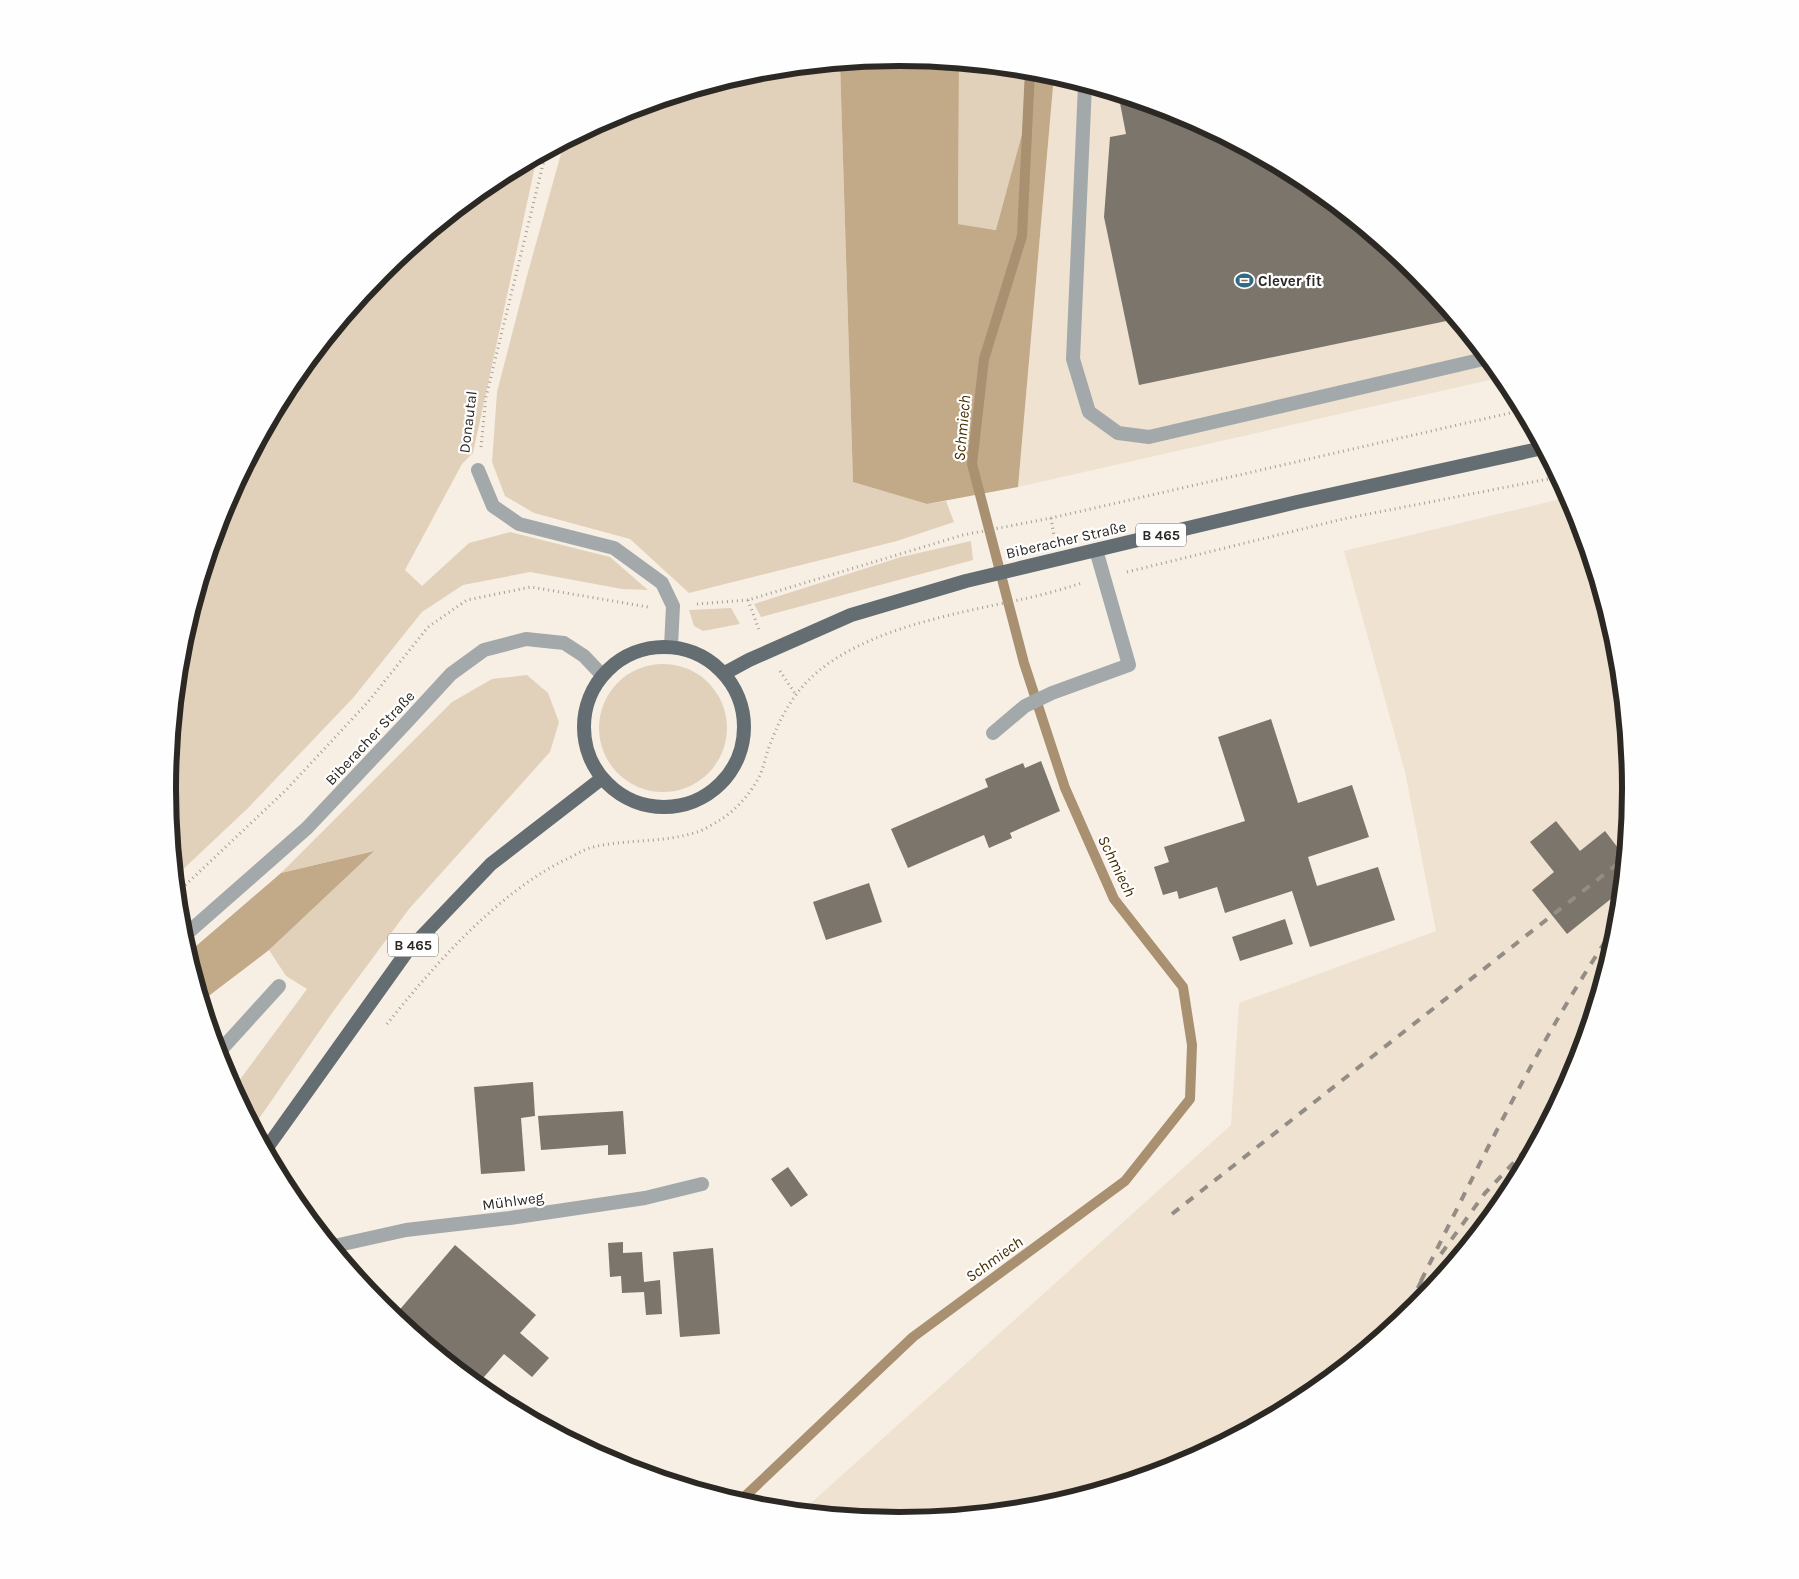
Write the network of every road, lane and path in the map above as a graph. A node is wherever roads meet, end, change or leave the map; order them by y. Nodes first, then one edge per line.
1 (1085, 90) edge
2 (544, 160) edge
3 (1481, 360) edge
4 (1516, 412) edge
5 (1537, 449) edge
6 (478, 470) joint
7 (1552, 478) edge
8 (1096, 550) junction
9 (1104, 577) junction
10 (673, 606) junction
11 (671, 646) junction
12 (725, 673) junction
13 (602, 675) junction
14 (993, 733) dead end
15 (601, 779) junction
16 (190, 931) edge
17 (279, 986) dead end
18 (385, 1027) dead end
19 (224, 1047) edge
20 (269, 1144) edge
21 (702, 1184) dead end
22 (338, 1245) edge

1 - 3 street
2 - 6 path, Donautal
4 - 10 path
5 - 8 main road, Biberacher Straße / B 465
6 - 10 street, Donautal
7 - 9 path
8 - 9 street
8 - 12 main road, Biberacher Straße / B 465
9 - 14 street
9 - 18 path
10 - 11 street, Donautal
11 - 12 main road
11 - 13 main road
12 - 15 main road
13 - 15 main road
13 - 16 street, Biberacher Straße
15 - 20 main road, B 465
17 - 19 street
21 - 22 street, Mühlweg

